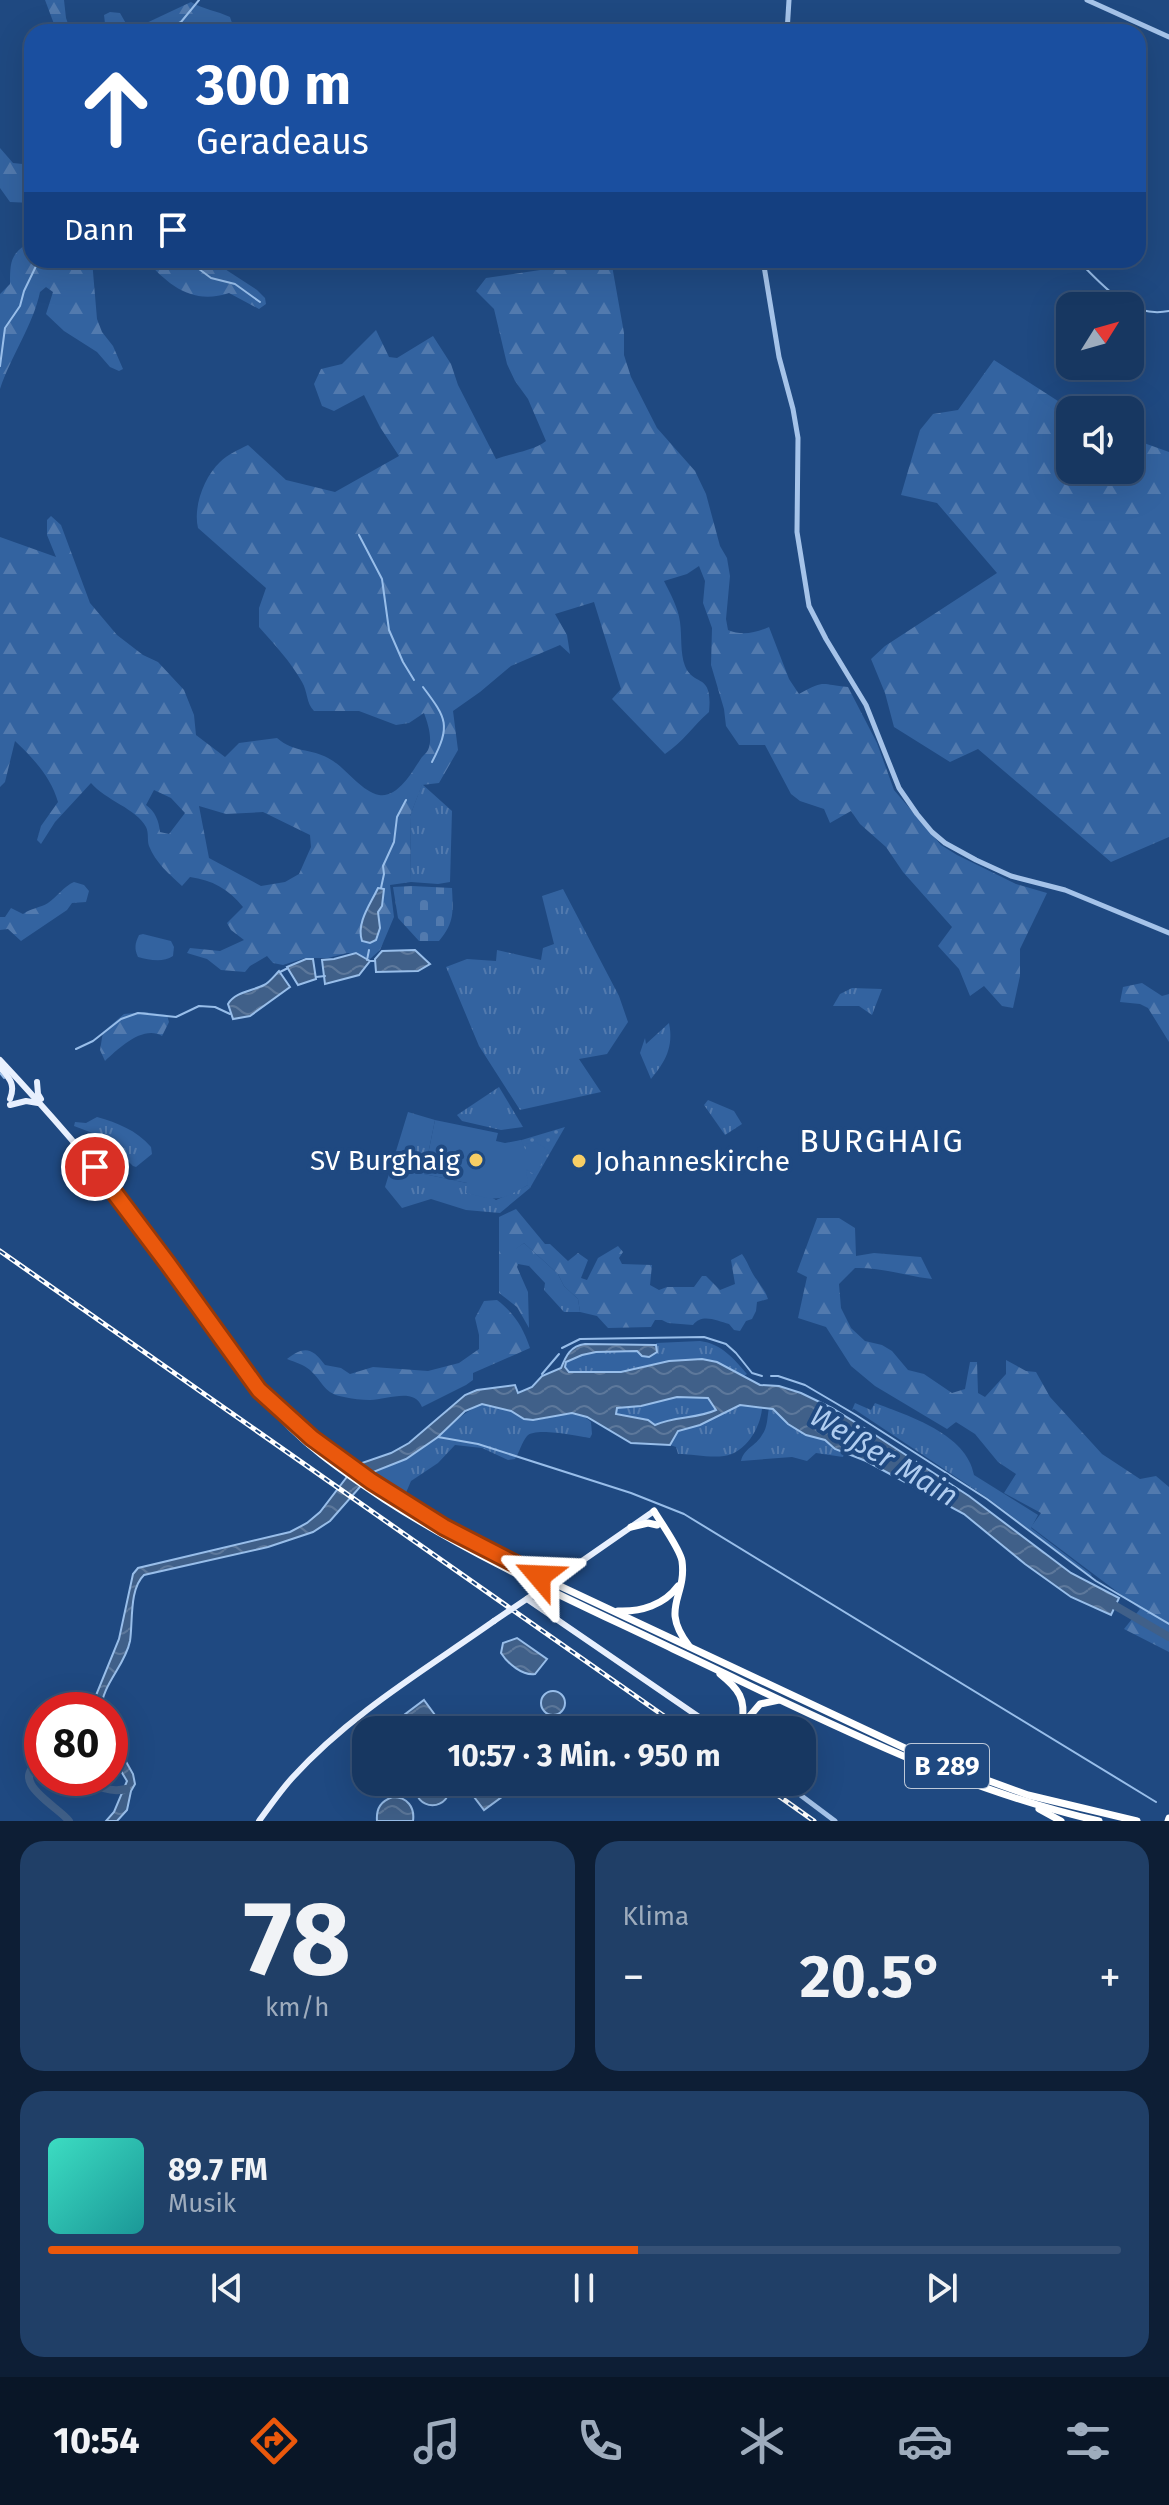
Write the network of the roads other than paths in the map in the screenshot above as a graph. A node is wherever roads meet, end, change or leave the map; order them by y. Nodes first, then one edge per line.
1 (789, 0) edge
2 (1087, 0) edge
3 (788, 24) edge
4 (1140, 24) edge
5 (1146, 27) edge
6 (1169, 37) edge
7 (764, 268) edge
8 (1169, 933) edge
9 (0, 1060) edge
10 (0, 1067) edge
11 (37, 1082) dead end
12 (43, 1107) junction
13 (243, 1371) joint
14 (652, 1512) joint
15 (631, 1527) junction
16 (660, 1528) junction
17 (492, 1558) junction
18 (679, 1584) junction
19 (527, 1599) junction
20 (612, 1610) junction
21 (690, 1648) junction
22 (709, 1666) junction
23 (782, 1700) junction
24 (697, 1716) edge
25 (742, 1716) edge
26 (749, 1716) edge
27 (802, 1796) edge
28 (1026, 1802) junction
29 (259, 1821) edge
30 (835, 1821) edge
31 (1061, 1821) edge
32 (1099, 1821) edge
33 (1137, 1821) edge

1 - 3 street
2 - 4 street
5 - 6 street
7 - 8 street
9 - 12 main road, B 289
10 - 12 main road
11 - 12 main road
12 - 13 main road, B 289
13 - 17 highway, B 289
14 - 15 main road
14 - 16 highway
15 - 16 highway
15 - 19 main road, bridge
16 - 18 highway
17 - 20 highway, B 289
17 - 22 highway, B 289
18 - 20 highway
18 - 21 highway
19 - 24 main road
19 - 29 main road, bridge
20 - 21 highway, B 289
21 - 33 highway, B 289
22 - 23 highway, B 289
22 - 25 highway
23 - 26 highway
23 - 28 highway, B 289
27 - 30 street
28 - 31 highway
28 - 32 highway, B 289

